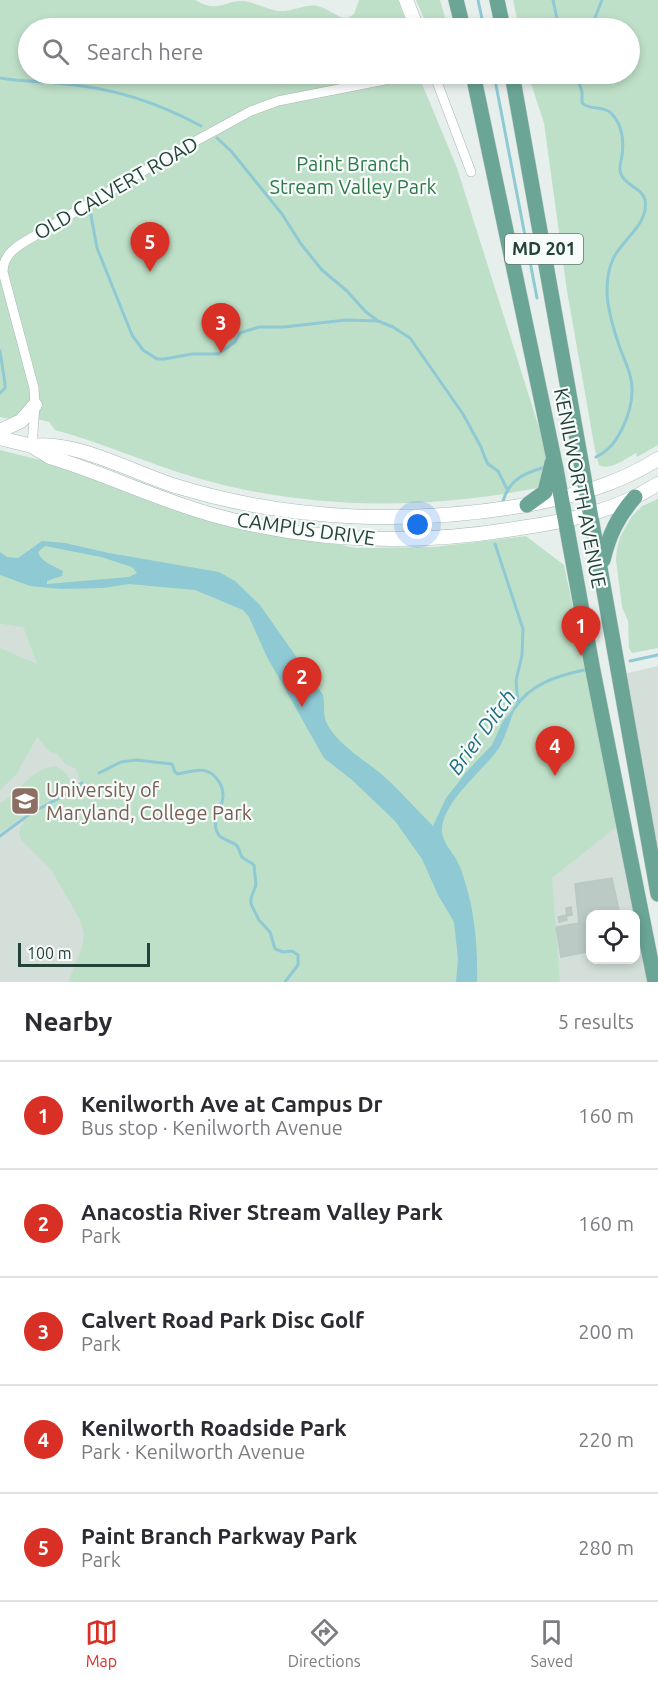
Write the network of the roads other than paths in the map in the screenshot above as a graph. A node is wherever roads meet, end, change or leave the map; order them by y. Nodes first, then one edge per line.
1 (406, 0) edge
2 (456, 0) edge
3 (497, 0) edge
4 (413, 18) edge
5 (460, 18) edge
6 (501, 18) edge
7 (364, 84) edge
8 (438, 84) edge
9 (475, 84) edge
10 (514, 84) edge
11 (471, 172) dead end
12 (35, 405) junction
13 (0, 431) edge
14 (0, 438) edge
15 (32, 446) junction
16 (554, 457) junction
17 (658, 459) edge
18 (658, 484) edge
19 (587, 492) junction
20 (635, 497) junction
21 (562, 498) junction
22 (527, 505) junction
23 (591, 514) junction
24 (566, 520) junction
25 (601, 569) junction
26 (658, 894) edge
27 (639, 897) junction
28 (656, 982) edge

1 - 4 main road
2 - 5 main road
3 - 6 main road
7 - 12 street, OLD CALVERT ROAD
8 - 11 street
9 - 16 main road, KENILWORTH AVENUE / MD 201
10 - 19 main road, KENILWORTH AVENUE / MD 201
12 - 13 main road
12 - 15 street, OLD CALVERT ROAD
14 - 15 main road, CAMPUS DRIVE
15 - 22 main road, CAMPUS DRIVE
15 - 24 main road, CAMPUS DRIVE
16 - 21 main road, KENILWORTH AVENUE / MD 201
16 - 22 main road
17 - 19 main road, CAMPUS DRIVE
18 - 20 main road, CAMPUS DRIVE
19 - 21 main road, CAMPUS DRIVE
19 - 23 main road, KENILWORTH AVENUE / MD 201
20 - 23 main road, CAMPUS DRIVE
20 - 25 main road
21 - 22 main road, CAMPUS DRIVE
21 - 24 main road, KENILWORTH AVENUE / MD 201
23 - 24 main road, CAMPUS DRIVE
23 - 25 main road, KENILWORTH AVENUE / MD 201
24 - 27 main road, KENILWORTH AVENUE / MD 201
25 - 26 main road, KENILWORTH AVENUE / MD 201
26 - 27 street
27 - 28 main road, KENILWORTH AVENUE / MD 201

